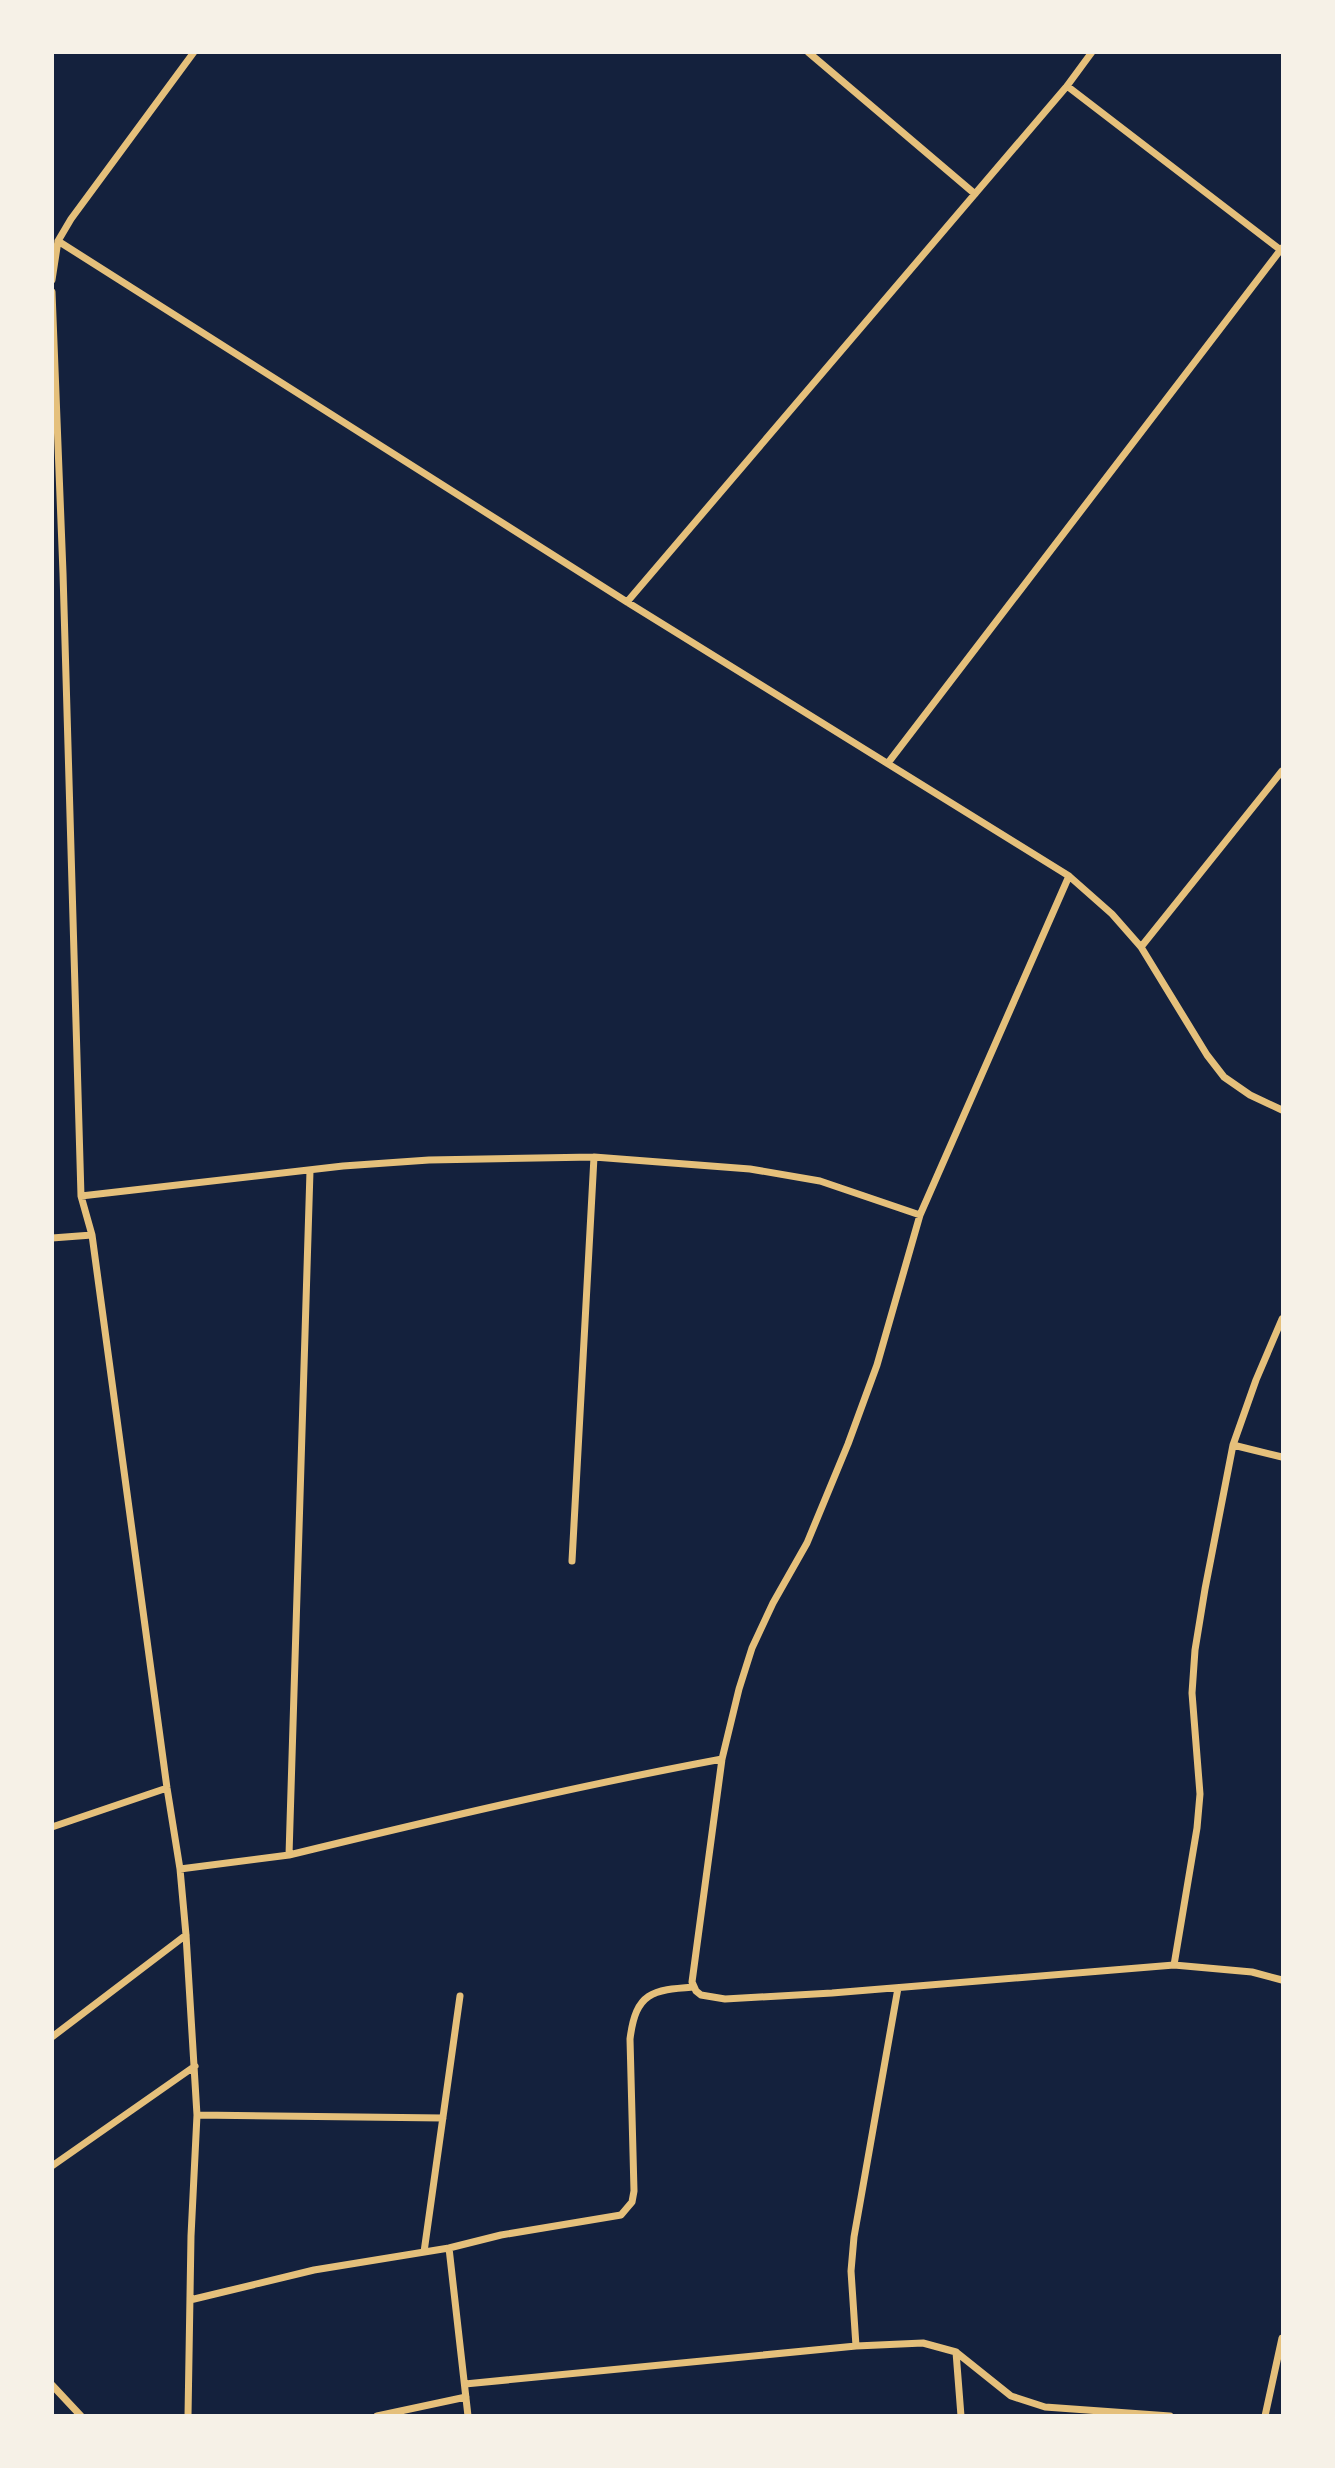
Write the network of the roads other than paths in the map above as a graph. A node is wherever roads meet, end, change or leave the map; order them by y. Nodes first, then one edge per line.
1 (194, 52) edge
2 (808, 52) edge
3 (1092, 52) edge
4 (1067, 86) junction
5 (975, 194) junction
6 (58, 241) junction
7 (1282, 250) edge
8 (52, 280) edge
9 (52, 292) edge
10 (52, 571) edge
11 (63, 573) junction
12 (628, 602) junction
13 (888, 763) junction
14 (1283, 771) edge
15 (1069, 876) junction
16 (1142, 947) junction
17 (1283, 1110) edge
18 (594, 1157) junction
19 (310, 1171) junction
20 (81, 1196) junction
21 (920, 1215) junction
22 (92, 1235) junction
23 (52, 1238) edge
24 (1283, 1319) edge
25 (1233, 1445) junction
26 (1283, 1457) edge
27 (572, 1562) dead end
28 (722, 1759) junction
29 (167, 1788) junction
30 (52, 1827) edge
31 (289, 1855) junction
32 (180, 1869) junction
33 (186, 1935) junction
34 (1174, 1965) junction
35 (1283, 1980) edge
36 (694, 1987) junction
37 (898, 1988) junction
38 (460, 1996) dead end
39 (52, 2038) edge
40 (195, 2066) junction
41 (197, 2115) junction
42 (443, 2118) junction
43 (52, 2166) edge
44 (449, 2248) junction
45 (424, 2252) junction
46 (190, 2300) junction
47 (1283, 2338) edge
48 (856, 2346) junction
49 (956, 2353) junction
50 (465, 2384) junction
51 (52, 2385) edge
52 (466, 2398) junction
53 (81, 2416) edge
54 (188, 2416) edge
55 (377, 2416) edge
56 (468, 2416) edge
57 (961, 2416) edge
58 (1170, 2416) edge
59 (1265, 2416) edge

1 - 6 street
2 - 5 street
3 - 4 street
4 - 5 street
4 - 7 street
5 - 12 street
6 - 8 street
6 - 12 street
7 - 13 street
9 - 11 street
10 - 11 street
11 - 20 street
12 - 13 street
13 - 15 street
14 - 16 street
15 - 16 street
15 - 21 street
16 - 17 street
18 - 19 street
18 - 21 street
18 - 27 street
19 - 20 street
19 - 31 street
20 - 22 street
21 - 28 street
22 - 23 street
22 - 29 street
24 - 25 street
25 - 26 street
25 - 34 street
28 - 31 street
28 - 36 street
29 - 30 street
29 - 32 street
31 - 32 street
32 - 33 street
33 - 39 street
33 - 40 street
34 - 35 street
34 - 37 street
36 - 37 street
36 - 44 street
37 - 48 street
38 - 42 street
40 - 41 street
40 - 43 street
41 - 42 street
41 - 46 street
42 - 45 street
44 - 45 street
44 - 50 street
45 - 46 street
46 - 54 street
47 - 59 street
48 - 49 street
48 - 50 street
49 - 57 street
49 - 58 street
50 - 52 street
51 - 53 street
52 - 55 street
52 - 56 street

